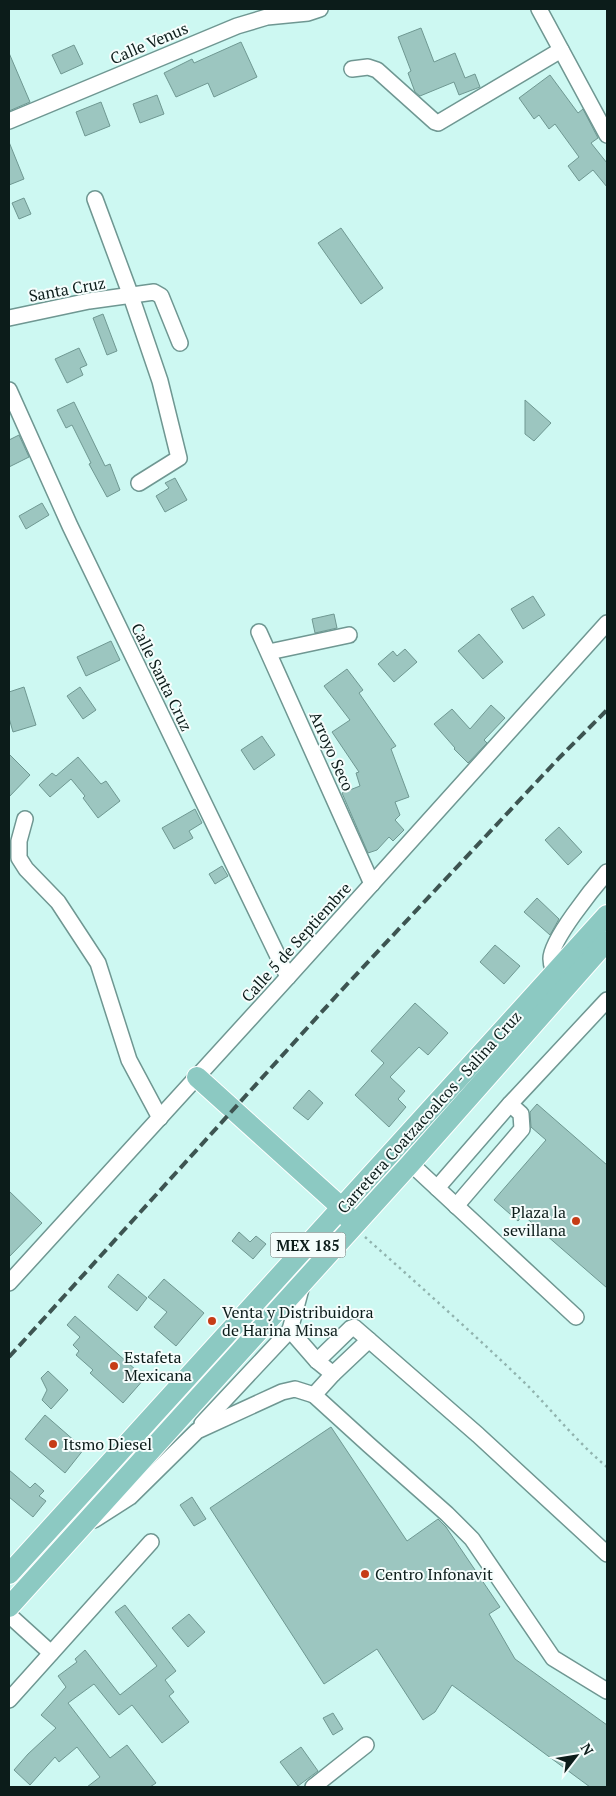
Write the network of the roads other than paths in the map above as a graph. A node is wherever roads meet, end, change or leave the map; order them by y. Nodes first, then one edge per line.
1 (539, 9) edge
2 (308, 11) edge
3 (561, 50) junction
4 (352, 69) dead end
5 (9, 121) edge
6 (607, 135) edge
7 (95, 198) dead end
8 (131, 296) junction
9 (9, 318) edge
10 (180, 342) dead end
11 (9, 390) edge
12 (139, 483) dead end
13 (607, 623) edge
14 (259, 632) dead end
15 (349, 635) dead end
16 (268, 652) junction
17 (25, 818) dead end
18 (607, 872) edge
19 (372, 884) junction
20 (607, 915) edge
21 (607, 941) edge
22 (288, 977) junction
23 (560, 980) junction
24 (607, 1000) edge
25 (197, 1077) junction
26 (510, 1104) junction
27 (160, 1118) junction
28 (395, 1149) junction
29 (410, 1164) junction
30 (437, 1188) junction
31 (456, 1206) junction
32 (342, 1208) junction
33 (353, 1226) junction
34 (303, 1281) junction
35 (9, 1283) edge
36 (576, 1317) dead end
37 (290, 1330) junction
38 (369, 1340) junction
39 (317, 1361) junction
40 (333, 1374) junction
41 (314, 1395) junction
42 (196, 1430) junction
43 (78, 1530) junction
44 (151, 1542) dead end
45 (607, 1554) edge
46 (9, 1574) edge
47 (9, 1607) edge
48 (9, 1615) edge
49 (51, 1653) junction
50 (607, 1691) edge
51 (9, 1700) edge
52 (366, 1745) dead end
53 (313, 1787) edge

1 - 3 street
2 - 5 street, Calle Venus
3 - 4 street
3 - 6 street
7 - 8 street
8 - 9 street, Santa Cruz
8 - 10 street, Santa Cruz
8 - 12 street
11 - 22 street, Calle Santa Cruz
13 - 19 street, Calle 5 de Septiembre
14 - 16 street, Arroyo Seco
15 - 16 street
16 - 19 street, Arroyo Seco
17 - 27 street
18 - 23 street
19 - 22 street, Calle 5 de Septiembre
20 - 23 main road, Carretera Coatzacoalcos - Salina Cruz / MEX 185
21 - 23 main road, MEX 185
22 - 25 street, Calle 5 de Septiembre
23 - 28 main road, Carretera Coatzacoalcos - Salina Cruz / MEX 185
23 - 29 main road, MEX 185
24 - 26 street
25 - 27 street, Calle 5 de Septiembre
25 - 32 main road, MEX 185
26 - 30 street
26 - 31 street
27 - 35 street, Calle 5 de Septiembre
28 - 29 street
28 - 32 main road, Carretera Coatzacoalcos - Salina Cruz / MEX 185
29 - 30 street
29 - 33 main road, MEX 185
30 - 31 street
31 - 36 street
32 - 33 main road, MEX 185
32 - 46 main road, Carretera Coatzacoalcos - Salina Cruz / MEX 185
33 - 34 main road, MEX 185
34 - 37 street
34 - 43 main road, MEX 185
37 - 39 street
37 - 42 street
38 - 39 street
38 - 40 street
38 - 45 street
39 - 40 street
40 - 41 street
41 - 42 street
41 - 50 street
42 - 43 street
43 - 47 main road, MEX 185
44 - 49 street
48 - 49 street
49 - 51 street
52 - 53 street

